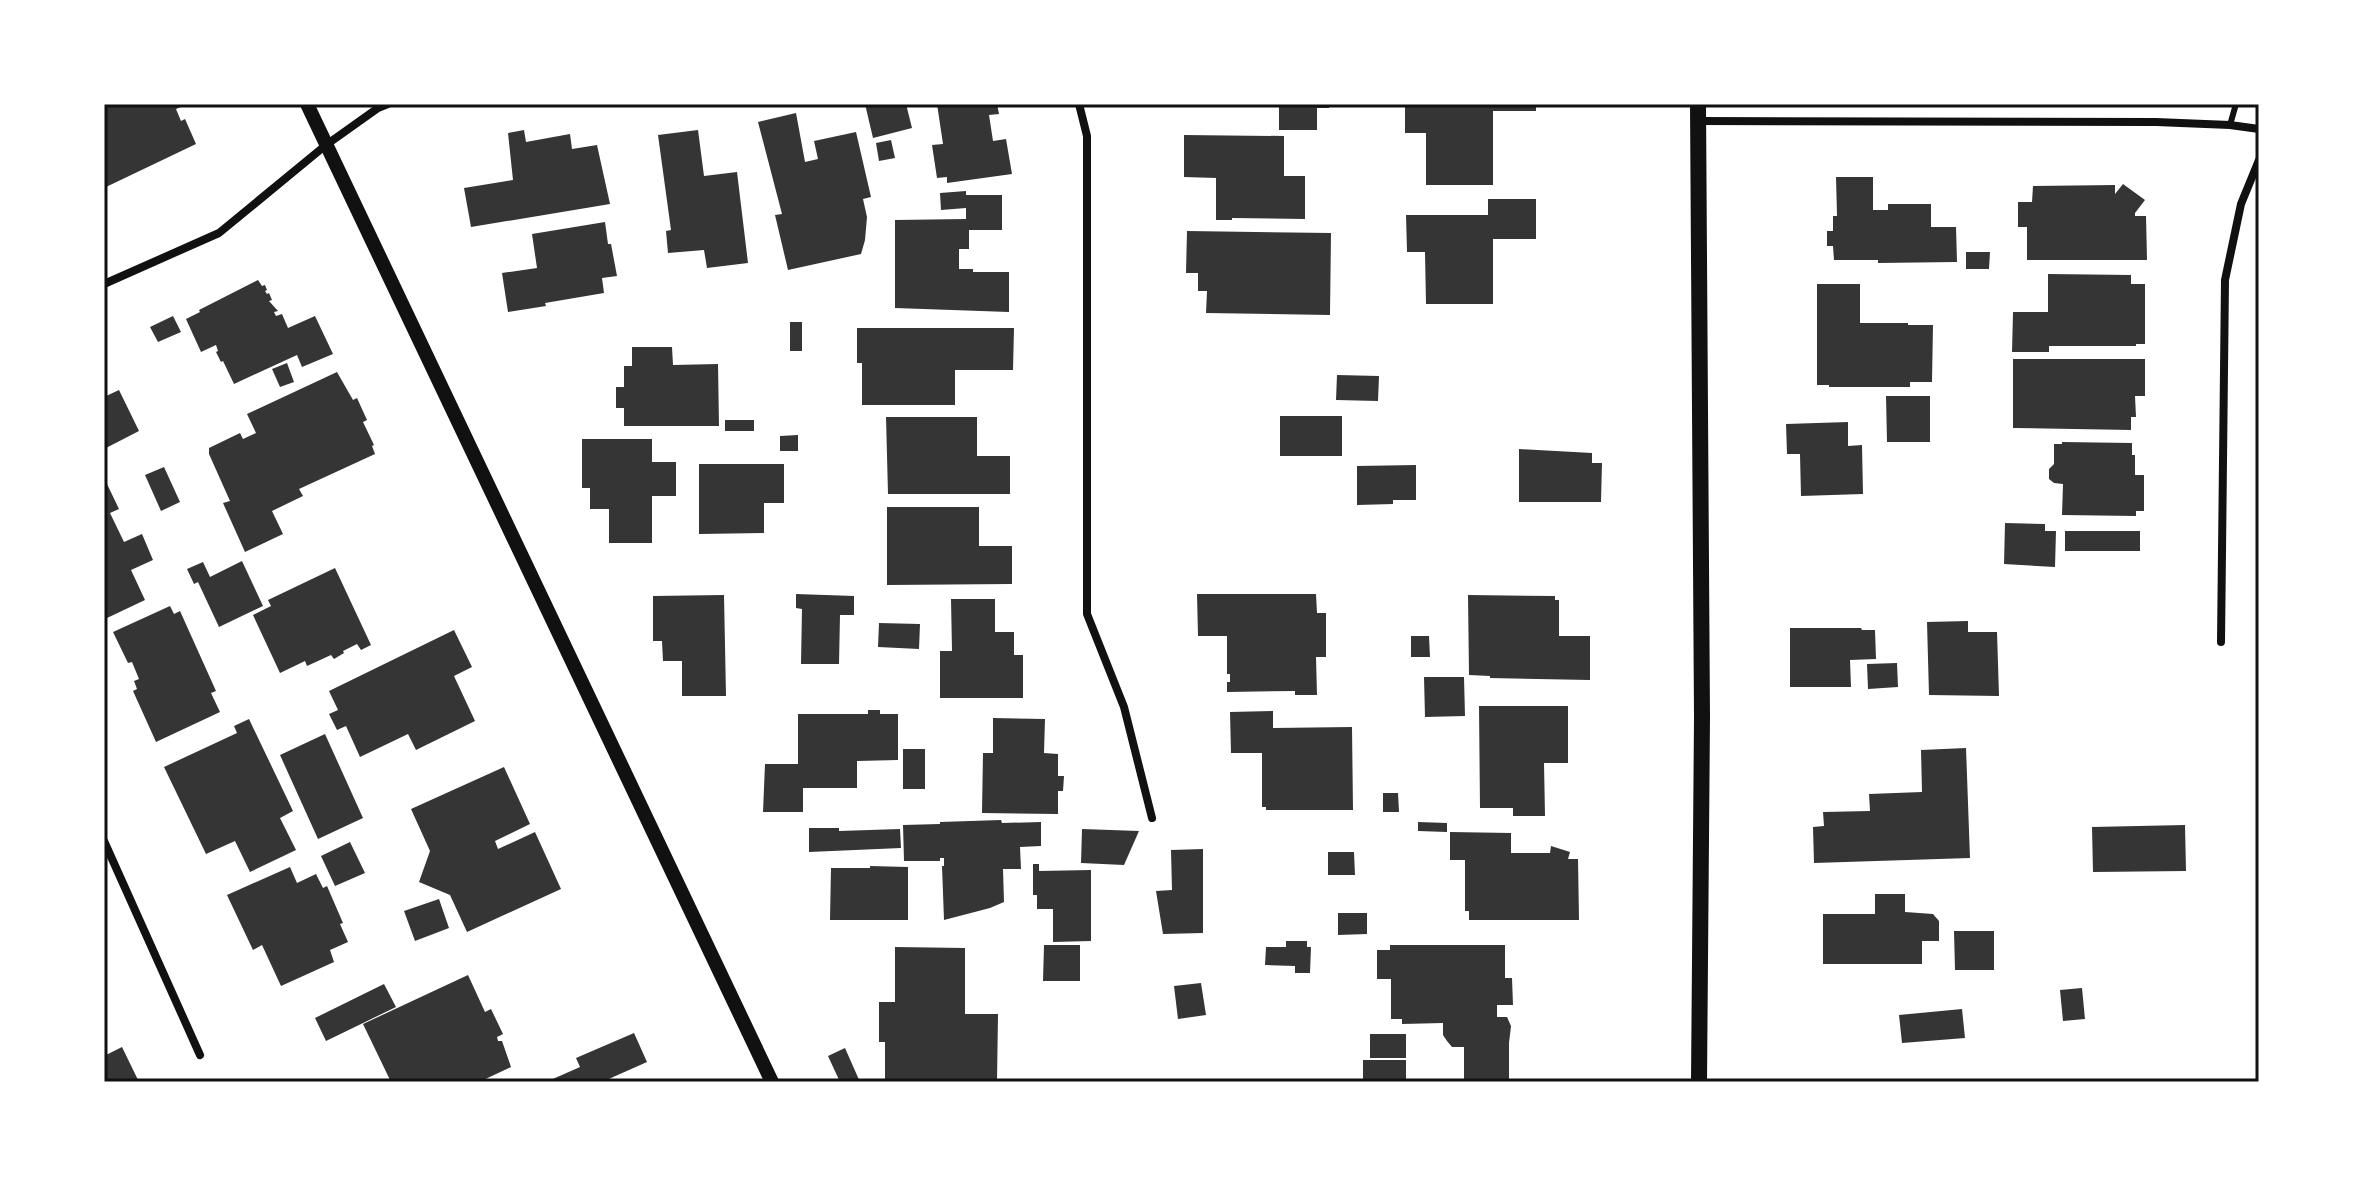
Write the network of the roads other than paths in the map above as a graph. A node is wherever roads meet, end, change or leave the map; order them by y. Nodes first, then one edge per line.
1 (307, 104) edge
2 (388, 104) edge
3 (1079, 104) edge
4 (2236, 104) edge
5 (1698, 112) edge
6 (2230, 125) junction
7 (2259, 129) edge
8 (326, 145) junction
9 (2259, 160) edge
10 (104, 284) edge
11 (2221, 642) dead end
12 (1152, 818) dead end
13 (104, 841) edge
14 (200, 1055) dead end
15 (772, 1082) edge
16 (1699, 1082) edge

1 - 8 street
2 - 8 street
3 - 12 street
4 - 6 lane
5 - 6 street
5 - 16 main road
6 - 7 street
8 - 10 street
8 - 15 street
9 - 11 street
13 - 14 street

